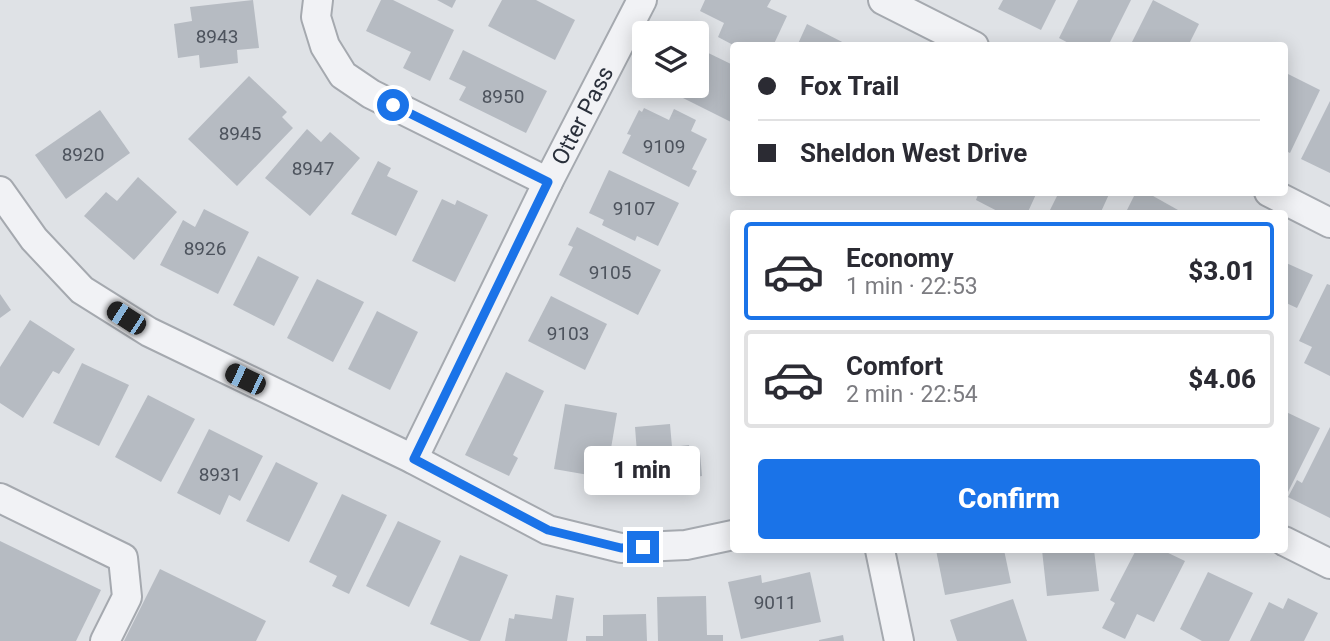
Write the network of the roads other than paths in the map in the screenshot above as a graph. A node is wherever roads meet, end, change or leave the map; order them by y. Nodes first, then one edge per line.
1 (318, 0) edge
2 (642, 0) edge
3 (883, 0) edge
4 (966, 42) edge
5 (548, 182) junction
6 (0, 191) edge
7 (1277, 196) edge
8 (1330, 223) edge
9 (414, 459) junction
10 (0, 498) edge
11 (730, 536) edge
12 (1288, 543) edge
13 (881, 553) edge
14 (1330, 564) edge
15 (106, 641) edge
16 (899, 641) edge

1 - 5 street
2 - 5 street, Otter Pass
3 - 4 street
5 - 9 street, Otter Pass
6 - 9 street
7 - 8 street
9 - 11 street
10 - 15 street
12 - 14 street
13 - 16 street

